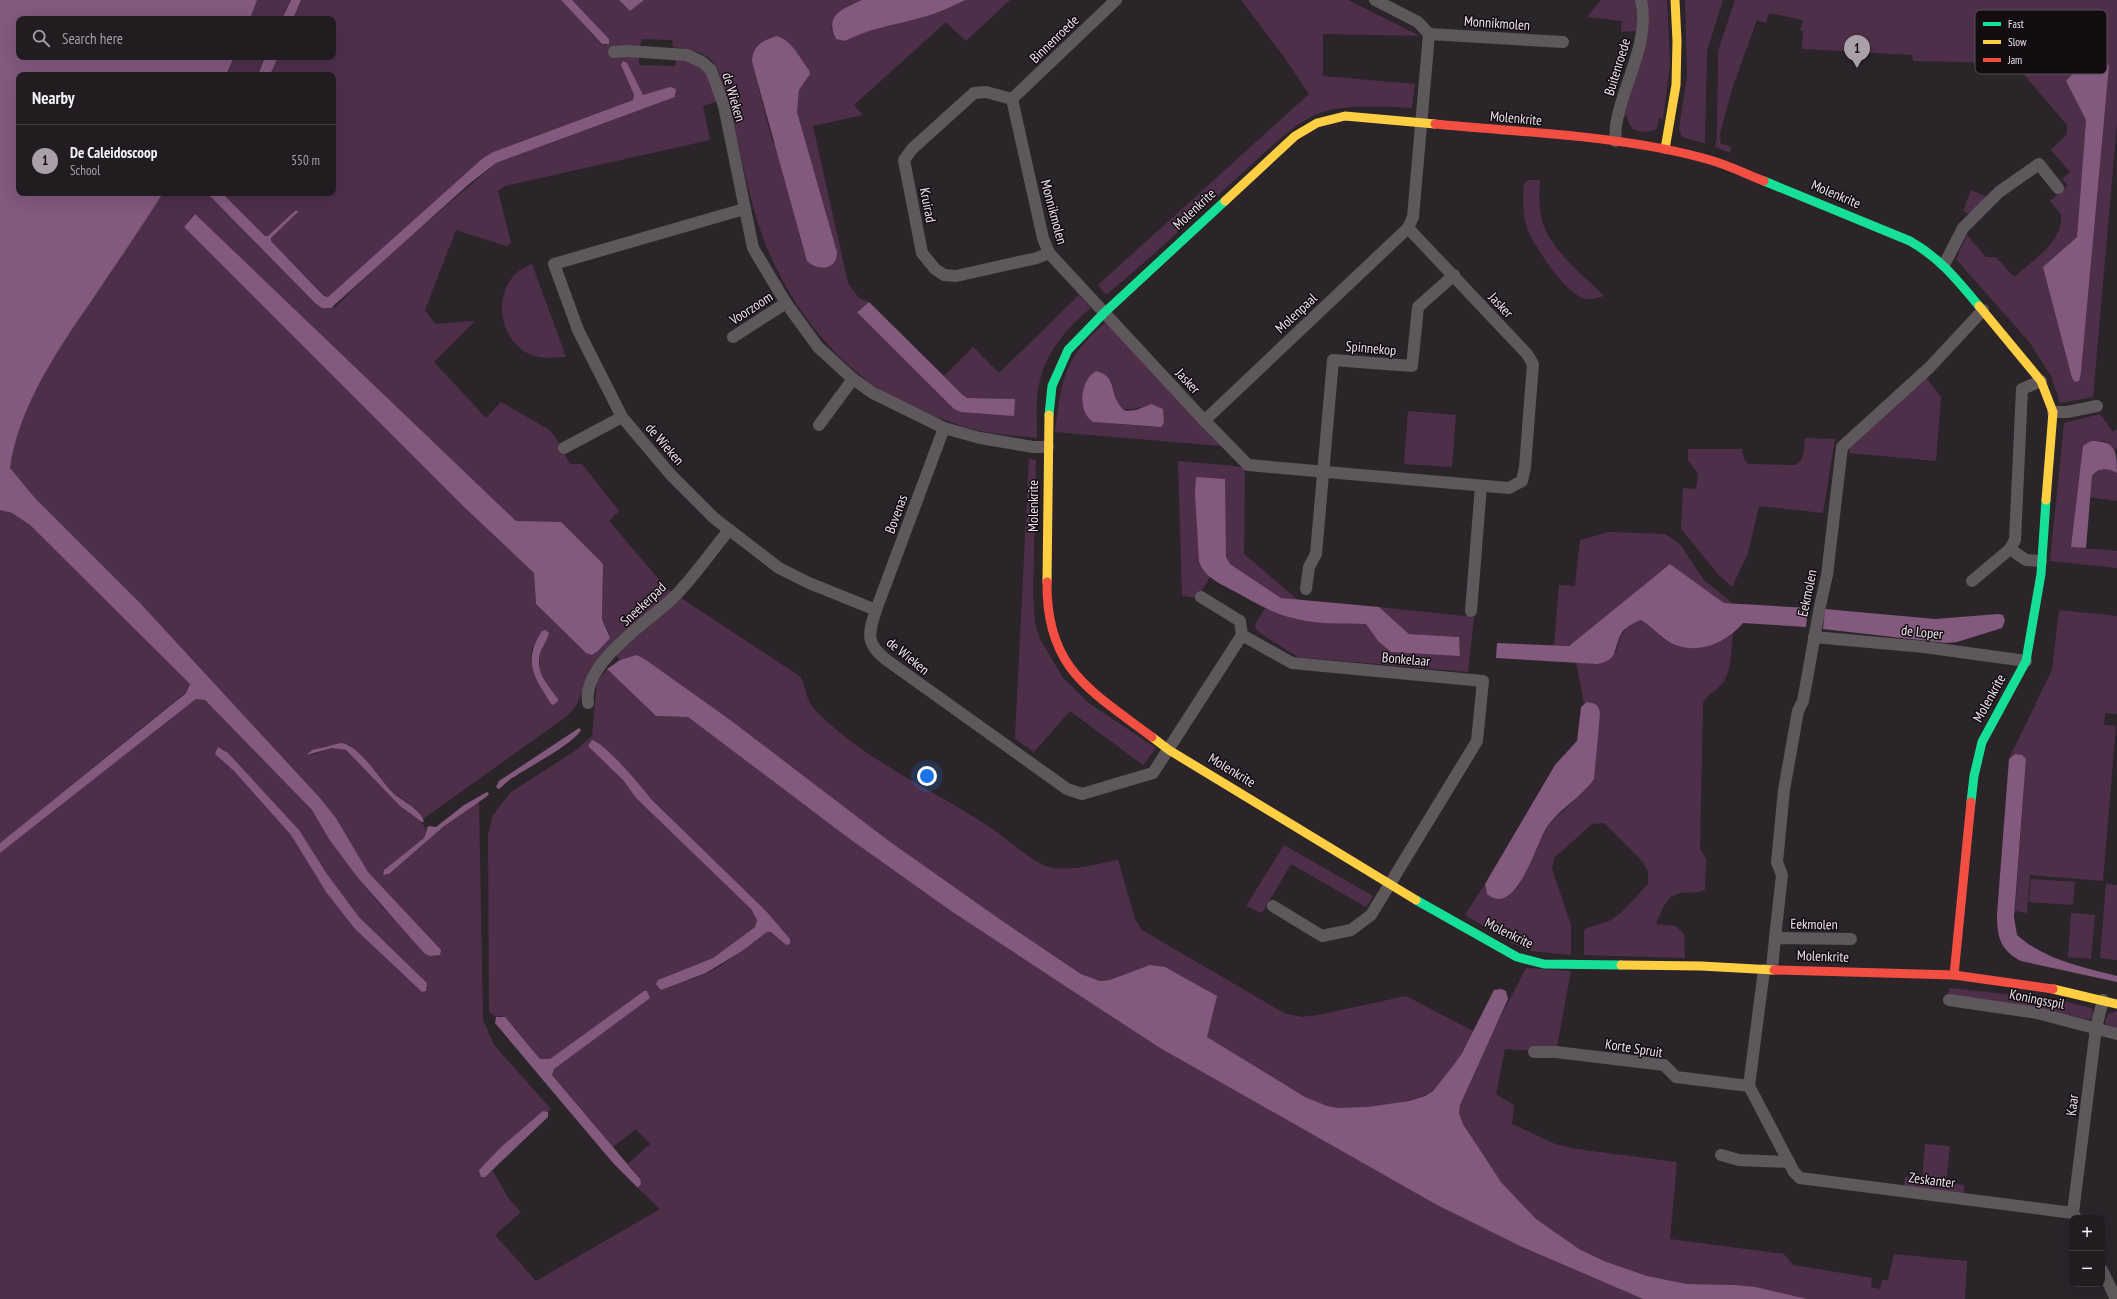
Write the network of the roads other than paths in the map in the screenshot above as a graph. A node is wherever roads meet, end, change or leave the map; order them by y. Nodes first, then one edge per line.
1 (1116, 0) edge
2 (1375, 0) edge
3 (1641, 0) edge
4 (1675, 0) edge
5 (1429, 34) junction
6 (1563, 42) dead end
7 (614, 52) dead end
8 (1012, 99) junction
9 (1422, 124) junction
10 (1615, 141) junction
11 (1665, 149) junction
12 (2058, 188) dead end
13 (744, 210) junction
14 (1408, 228) junction
15 (1049, 252) junction
16 (1944, 265) junction
17 (1454, 275) junction
18 (786, 303) junction
19 (1983, 310) junction
20 (1104, 313) junction
21 (733, 338) dead end
22 (853, 379) junction
23 (2041, 380) junction
24 (2097, 406) dead end
25 (2053, 412) junction
26 (622, 417) junction
27 (1204, 420) junction
28 (819, 425) dead end
29 (944, 428) junction
30 (1048, 447) junction
31 (564, 448) dead end
32 (1324, 471) junction
33 (1481, 486) junction
34 (728, 530) junction
35 (2010, 550) junction
36 (2041, 561) junction
37 (1972, 581) dead end
38 (1306, 589) dead end
39 (1201, 597) dead end
40 (876, 610) junction
41 (1471, 611) dead end
42 (1242, 635) junction
43 (1814, 637) junction
44 (2026, 661) junction
45 (588, 703) dead end
46 (1169, 750) junction
47 (1389, 885) junction
48 (1273, 906) dead end
49 (1775, 938) junction
50 (1851, 939) dead end
51 (1768, 970) junction
52 (1954, 975) junction
53 (1949, 1000) dead end
54 (2103, 1000) junction
55 (2117, 1004) edge
56 (2096, 1028) junction
57 (2117, 1034) edge
58 (1534, 1052) dead end
59 (1749, 1086) junction
60 (1721, 1155) dead end
61 (1789, 1162) junction
62 (2075, 1215) edge
63 (2105, 1276) edge
64 (2116, 1299) edge

1 - 8 street, Binnenroede
2 - 5 street
3 - 10 street, Buitenroede
4 - 11 street
5 - 6 street, Monnikmolen
5 - 9 street
7 - 13 street, de Wieken
8 - 15 street, Monnikmolen
8 - 15 street, Kruirad
9 - 10 street, Molenkrite
9 - 14 street
9 - 20 street, Molenkrite
10 - 11 street, Molenkrite
11 - 16 street, Molenkrite
12 - 16 street
13 - 18 street, de Wieken
13 - 26 street, de Wieken
14 - 17 street, Jasker
14 - 27 street, Molenpaal
15 - 20 street, Monnikmolen
16 - 19 street, Molenkrite
17 - 32 street, Spinnekop
17 - 33 street, Jasker
18 - 21 street, Voorzoom
18 - 22 street, de Wieken
19 - 23 street, Molenkrite
19 - 43 street, Eekmolen
20 - 27 street, Jasker
20 - 30 street, Molenkrite
22 - 28 street
22 - 29 street, de Wieken
23 - 25 street, Molenkrite
23 - 35 street
24 - 25 street
25 - 36 street, Molenkrite
26 - 31 street
26 - 34 street, de Wieken
27 - 32 street, Jasker
29 - 30 street, de Wieken
29 - 40 street, Bovenas
30 - 46 street, Molenkrite
32 - 33 street, Jasker
32 - 38 street
33 - 41 street
34 - 40 street, de Wieken
34 - 45 street, Sneekerpad
35 - 36 street
35 - 37 street
36 - 44 street, Molenkrite
39 - 42 street
40 - 46 street, de Wieken
42 - 46 street
42 - 47 street, Bonkelaar
43 - 44 street, de Loper
43 - 49 street, Eekmolen
44 - 52 street, Molenkrite
46 - 47 street, Molenkrite
47 - 48 street
47 - 51 street, Molenkrite
49 - 50 street, Eekmolen
49 - 51 street, Eekmolen
51 - 52 street, Molenkrite
51 - 59 street
52 - 54 street, Koningsspil
53 - 56 street, Koningsspil
54 - 55 street, Koningsspil
54 - 56 street, Kaar
56 - 57 street, Koningsspil
56 - 62 street, Kaar
58 - 59 street, Korte Spruit
59 - 61 street, Zeskanter
60 - 61 street
61 - 62 street, Zeskanter
63 - 64 street

